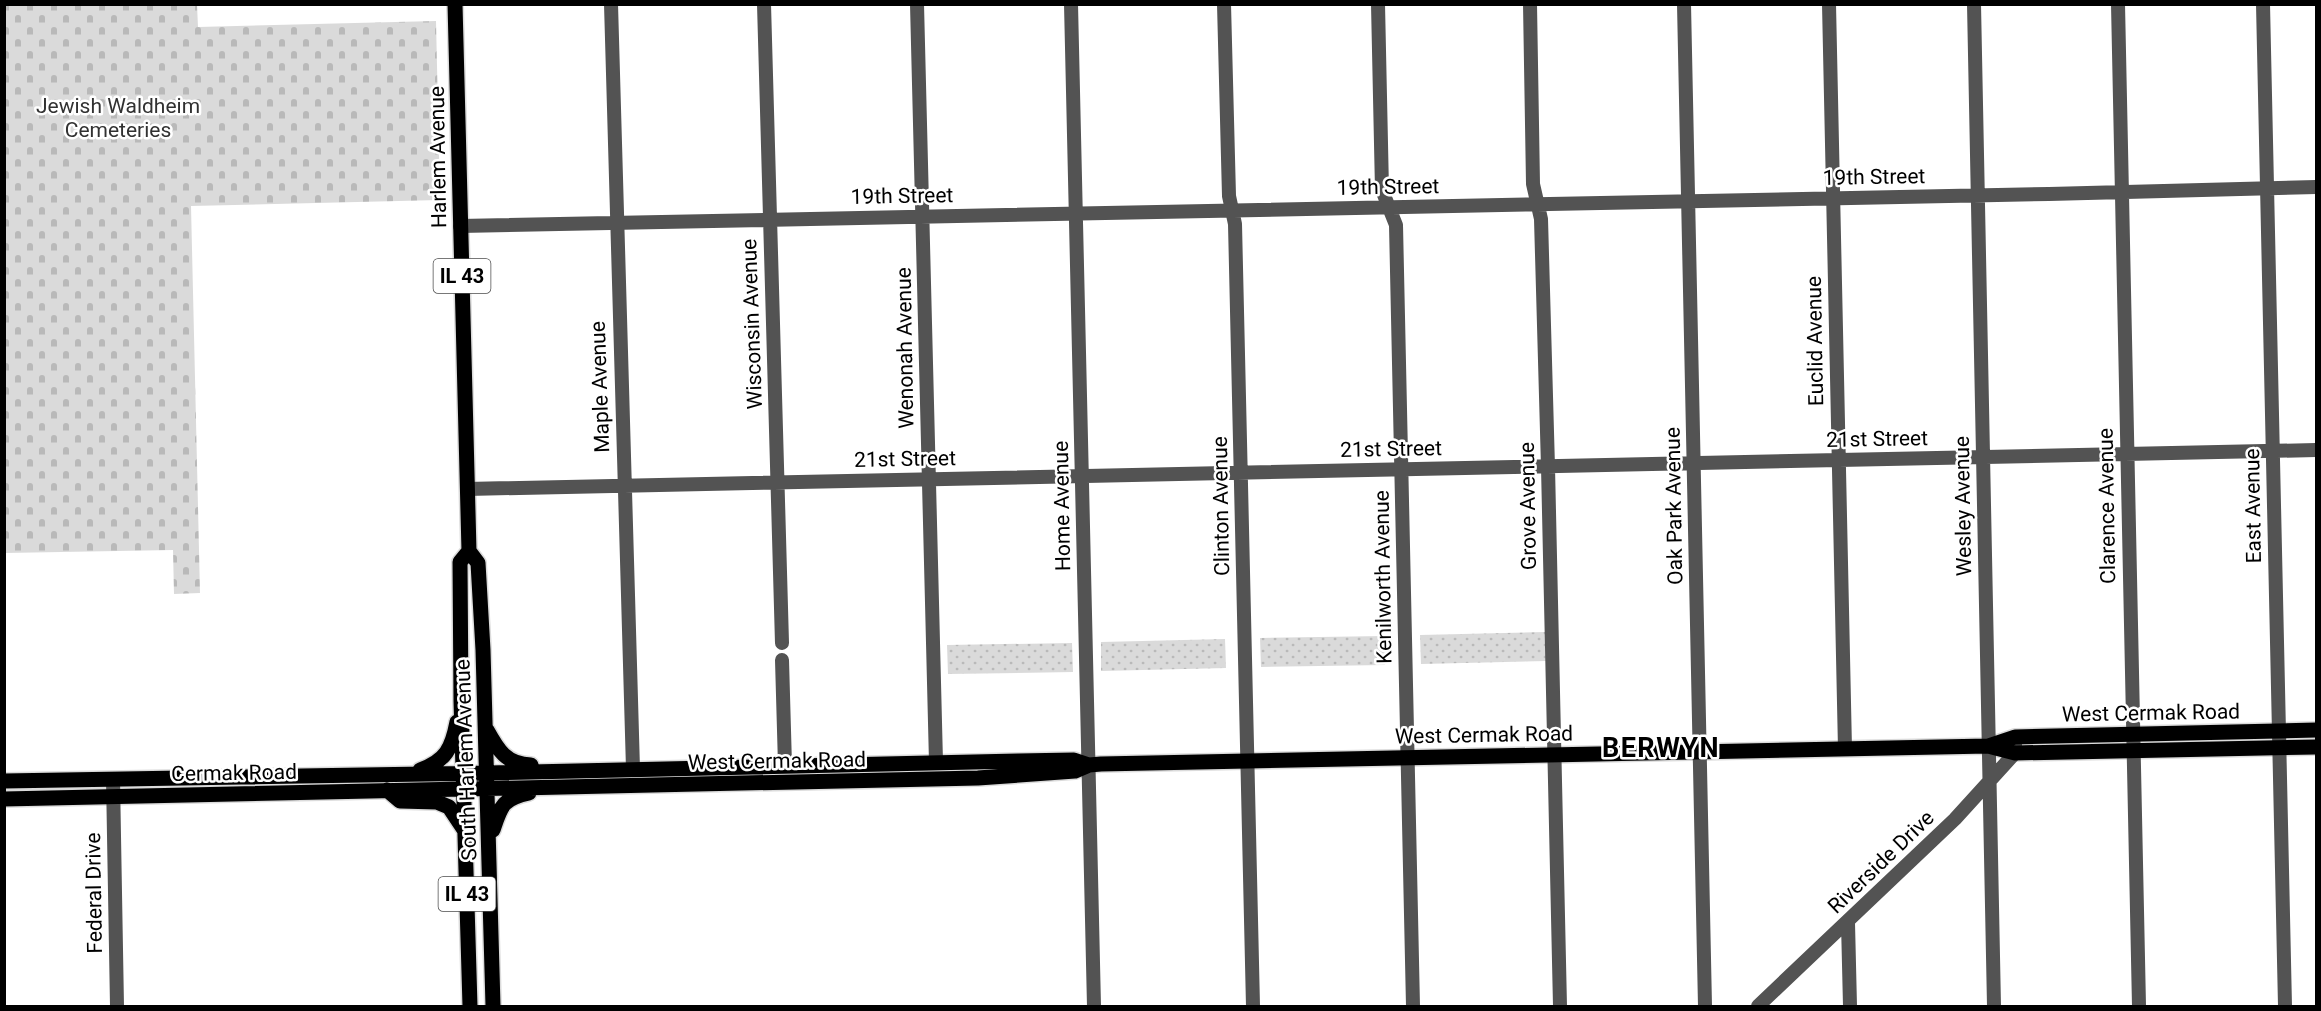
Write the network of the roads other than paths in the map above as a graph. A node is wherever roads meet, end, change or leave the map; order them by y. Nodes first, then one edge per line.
1 (455, 4) edge
2 (611, 4) edge
3 (764, 4) edge
4 (917, 4) edge
5 (1071, 4) edge
6 (1224, 4) edge
7 (1378, 4) edge
8 (1530, 4) edge
9 (1684, 4) edge
10 (1829, 4) edge
11 (1974, 4) edge
12 (2118, 4) edge
13 (2263, 4) edge
14 (2316, 186) edge
15 (2267, 188) junction
16 (2122, 191) junction
17 (1978, 195) junction
18 (1833, 198) junction
19 (1688, 201) junction
20 (1537, 204) junction
21 (1389, 207) junction
22 (1232, 211) junction
23 (1076, 214) junction
24 (922, 217) junction
25 (770, 220) junction
26 (617, 223) junction
27 (460, 226) junction
28 (2316, 450) edge
29 (2272, 451) junction
30 (2127, 455) junction
31 (1983, 458) junction
32 (1838, 461) junction
33 (1694, 464) junction
34 (1548, 467) junction
35 (1402, 470) junction
36 (1241, 473) junction
37 (1082, 476) junction
38 (929, 480) junction
39 (777, 483) junction
40 (624, 486) junction
41 (467, 489) junction
42 (469, 551) junction
43 (782, 643) dead end
44 (782, 660) dead end
45 (461, 701) junction
46 (487, 729) junction
47 (2279, 730) junction
48 (2316, 730) edge
49 (2133, 734) junction
50 (2015, 737) junction
51 (1988, 746) junction
52 (2316, 747) edge
53 (2279, 748) junction
54 (1845, 749) junction
55 (1700, 751) junction
56 (2133, 751) junction
57 (2015, 753) junction
58 (1554, 754) junction
59 (1408, 758) junction
60 (1248, 761) junction
61 (936, 762) junction
62 (785, 765) junction
63 (1089, 765) junction
64 (633, 769) junction
65 (560, 771) junction
66 (403, 774) junction
67 (113, 779) junction
68 (463, 780) junction
69 (4, 781) edge
70 (488, 781) junction
71 (1990, 783) junction
72 (554, 786) junction
73 (387, 790) junction
74 (113, 796) junction
75 (4, 799) edge
76 (465, 831) junction
77 (490, 839) junction
78 (1848, 922) junction
79 (117, 1006) edge
80 (470, 1006) edge
81 (493, 1006) edge
82 (1094, 1006) edge
83 (1253, 1006) edge
84 (1413, 1006) edge
85 (1560, 1006) edge
86 (1706, 1006) edge
87 (1758, 1006) edge
88 (1850, 1006) edge
89 (1995, 1006) edge
90 (2139, 1006) edge
91 (2284, 1006) edge

1 - 27 main road, Harlem Avenue / IL 43
2 - 26 street, Maple Avenue
3 - 25 street, Wisconsin Avenue
4 - 24 street, Wenonah Avenue
5 - 23 street, Home Avenue
6 - 22 street, Clinton Avenue
7 - 21 street, Kenilworth Avenue
8 - 20 street, Grove Avenue
9 - 19 street, Oak Park Avenue
10 - 18 street, Euclid Avenue
11 - 17 street, Wesley Avenue
12 - 16 street, Clarence Avenue
13 - 15 street, East Avenue
14 - 15 street, 19th Street
15 - 16 street, 19th Street
15 - 29 street, East Avenue
16 - 17 street, 19th Street
16 - 30 street, Clarence Avenue
17 - 18 street, 19th Street
17 - 31 street, Wesley Avenue
18 - 19 street, 19th Street
18 - 32 street, Euclid Avenue
19 - 20 street, 19th Street
19 - 33 street, Oak Park Avenue
20 - 21 street, 19th Street
20 - 34 street, Grove Avenue
21 - 22 street, 19th Street
21 - 35 street, Kenilworth Avenue
22 - 23 street, 19th Street
22 - 36 street, Clinton Avenue
23 - 24 street, 19th Street
23 - 37 street, Home Avenue
24 - 25 street, 19th Street
24 - 38 street, Wenonah Avenue
25 - 26 street, 19th Street
25 - 39 street, Wisconsin Avenue
26 - 27 street, 19th Street
26 - 40 street, Maple Avenue
27 - 41 main road, Harlem Avenue / IL 43
28 - 29 street, 21st Street
29 - 30 street, 21st Street
29 - 47 street, East Avenue
30 - 31 street, 21st Street
30 - 49 street, Clarence Avenue
31 - 32 street, 21st Street
31 - 51 street, Wesley Avenue
32 - 33 street, 21st Street
32 - 54 street, Euclid Avenue
33 - 34 street, 21st Street
33 - 55 street, Oak Park Avenue
34 - 35 street, 21st Street
34 - 58 street, Grove Avenue
35 - 36 street, 21st Street
35 - 59 street, Kenilworth Avenue
36 - 37 street, 21st Street
36 - 60 street, Clinton Avenue
37 - 38 street, 21st Street
37 - 63 street, Home Avenue
38 - 39 street, 21st Street
38 - 61 street, Wenonah Avenue
39 - 40 street, 21st Street
39 - 43 street, Wisconsin Avenue
40 - 41 street, 21st Street
40 - 64 street, Maple Avenue
41 - 42 main road, South Harlem Avenue / IL 43
42 - 45 main road, South Harlem Avenue / IL 43
42 - 46 main road, South Harlem Avenue / IL 43
44 - 62 street
45 - 66 main road
45 - 68 main road, South Harlem Avenue / IL 43
46 - 65 main road
46 - 70 main road, South Harlem Avenue / IL 43
47 - 48 main road, West Cermak Road
47 - 49 main road, West Cermak Road
47 - 53 street, East Avenue
49 - 50 main road, West Cermak Road
49 - 56 street, Clarence Avenue
50 - 51 main road, West Cermak Road
50 - 57 street
51 - 54 main road, West Cermak Road
51 - 57 main road, West Cermak Road
51 - 71 street, Wesley Avenue
52 - 53 main road, West Cermak Road
53 - 56 main road, West Cermak Road
53 - 91 street, East Avenue
54 - 55 main road, West Cermak Road
55 - 58 main road, West Cermak Road
55 - 86 street, Oak Park Avenue
56 - 57 main road, West Cermak Road
56 - 90 street, Clarence Avenue
57 - 71 street, Riverside Drive
58 - 59 main road, West Cermak Road
58 - 85 street, Grove Avenue
59 - 60 main road, West Cermak Road
59 - 84 street, Kenilworth Avenue
60 - 63 main road, West Cermak Road
60 - 83 street, Clinton Avenue
61 - 62 main road, West Cermak Road
61 - 63 main road, West Cermak Road
62 - 64 main road, West Cermak Road
63 - 72 main road, West Cermak Road
63 - 82 street, Home Avenue
64 - 65 main road, West Cermak Road
65 - 70 main road, West Cermak Road
66 - 67 main road, Cermak Road
66 - 68 main road, Cermak Road
67 - 69 main road, Cermak Road
67 - 74 street, Federal Drive
68 - 70 main road, West Cermak Road
68 - 73 main road, Cermak Road
68 - 76 main road, South Harlem Avenue / IL 43
70 - 72 main road, West Cermak Road
70 - 77 main road, South Harlem Avenue / IL 43
71 - 78 street, Riverside Drive
71 - 89 street, Wesley Avenue
72 - 77 main road
73 - 74 main road, Cermak Road
73 - 76 main road
74 - 75 main road, Cermak Road
74 - 79 street, Federal Drive
76 - 80 main road, South Harlem Avenue / IL 43
77 - 81 main road, South Harlem Avenue / IL 43
78 - 87 street, Riverside Drive
78 - 88 street

